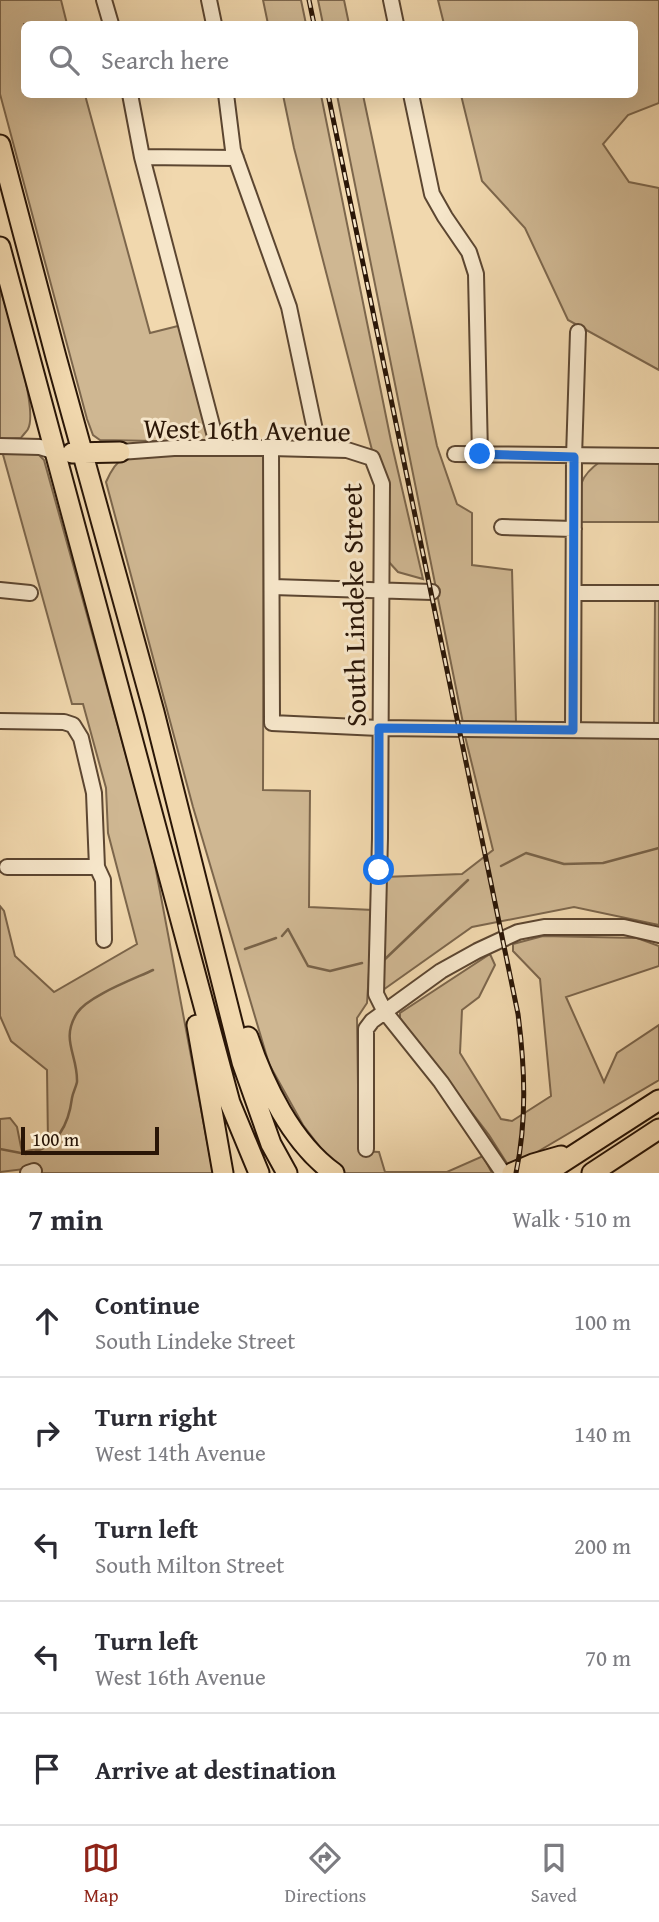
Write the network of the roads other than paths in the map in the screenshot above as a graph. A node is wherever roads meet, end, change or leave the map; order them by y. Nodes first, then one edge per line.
1 (104, 0) edge
2 (209, 0) edge
3 (391, 0) edge
4 (110, 21) edge
5 (213, 21) edge
6 (395, 21) edge
7 (131, 98) edge
8 (226, 98) edge
9 (412, 98) edge
10 (0, 145) edge
11 (142, 157) junction
12 (236, 158) junction
13 (0, 247) edge
14 (46, 319) junction
15 (578, 332) dead end
16 (0, 446) edge
17 (218, 448) junction
18 (271, 448) junction
19 (319, 449) junction
20 (120, 452) junction
21 (70, 453) junction
22 (455, 454) dead end
23 (480, 454) junction
24 (659, 456) edge
25 (574, 457) junction
26 (372, 458) joint
27 (98, 506) junction
28 (502, 527) dead end
29 (574, 528) junction
30 (273, 587) junction
31 (0, 590) edge
32 (381, 591) junction
33 (432, 592) dead end
34 (30, 593) dead end
35 (573, 593) junction
36 (659, 593) edge
37 (0, 721) edge
38 (379, 728) junction
39 (573, 730) junction
40 (659, 731) edge
41 (7, 867) dead end
42 (97, 867) junction
43 (202, 896) junction
44 (178, 913) junction
45 (659, 935) edge
46 (104, 940) dead end
47 (385, 1012) junction
48 (659, 1100) edge
49 (659, 1129) edge
50 (366, 1149) dead end
51 (582, 1151) junction
52 (223, 1173) edge
53 (259, 1173) edge
54 (287, 1173) edge
55 (334, 1173) edge
56 (503, 1173) edge
57 (512, 1173) edge
58 (546, 1173) edge
59 (592, 1173) edge

1 - 4 street
2 - 5 street
3 - 6 street
7 - 11 street
8 - 12 street
9 - 23 street
10 - 14 highway
11 - 12 street
11 - 17 street
12 - 19 street
13 - 21 highway
14 - 20 highway
14 - 21 highway
15 - 25 street
16 - 21 street
17 - 18 street, West 16th Avenue
17 - 20 street, West 16th Avenue
18 - 19 street, West 16th Avenue
18 - 30 street
19 - 26 street, West 16th Avenue
20 - 21 highway
20 - 27 highway
21 - 27 highway
21 - 44 highway
22 - 23 street
23 - 25 street
24 - 25 street
25 - 29 street
26 - 32 street, South Lindeke Street
27 - 43 highway
28 - 29 street
29 - 35 street
30 - 32 street
30 - 38 street
31 - 34 street
32 - 33 street
32 - 38 street, South Lindeke Street
35 - 36 street
35 - 39 street
37 - 42 street
38 - 39 street
38 - 47 street, South Lindeke Street
39 - 40 street
41 - 42 street
42 - 46 street
43 - 54 highway
43 - 55 highway
44 - 52 highway
44 - 53 highway
45 - 47 street
47 - 50 street
47 - 56 street, South Lindeke Street
48 - 51 highway
49 - 59 highway
51 - 57 highway
51 - 58 highway

